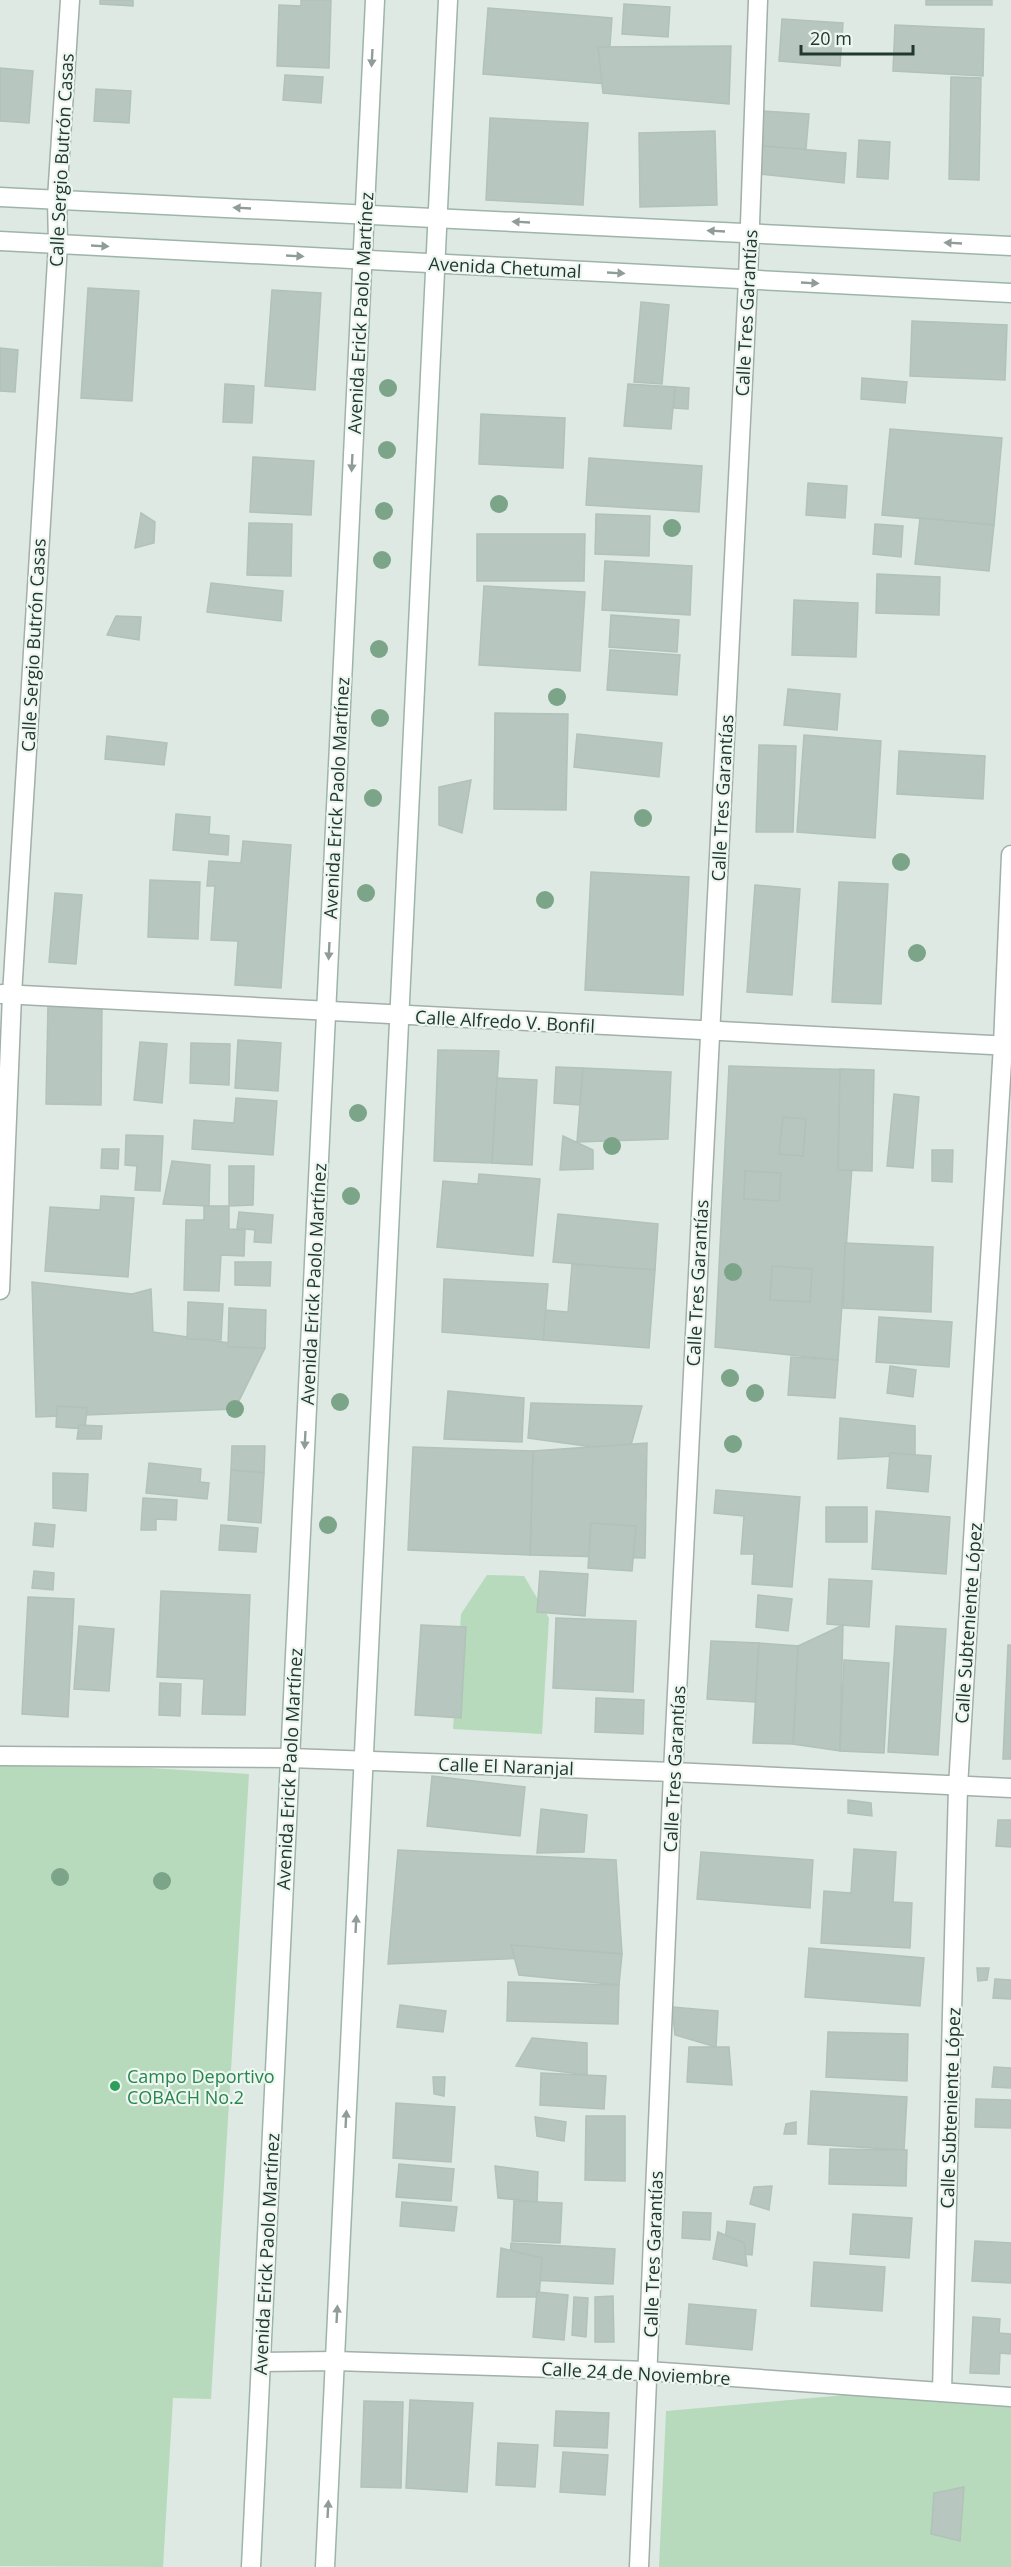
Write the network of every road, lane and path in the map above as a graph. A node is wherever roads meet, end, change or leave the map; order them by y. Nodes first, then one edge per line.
1 (70, 0) edge
2 (375, 0) edge
3 (448, 0) edge
4 (758, 0) edge
5 (0, 197) edge
6 (57, 199) junction
7 (364, 214) junction
8 (437, 218) junction
9 (750, 233) junction
10 (0, 241) edge
11 (58, 244) junction
12 (1011, 246) edge
13 (362, 260) junction
14 (435, 264) junction
15 (748, 280) junction
16 (1011, 293) edge
17 (1011, 855) edge
18 (6, 994) edge
19 (326, 1010) junction
20 (399, 1016) junction
21 (710, 1030) junction
22 (1007, 1046) edge
23 (0, 1290) edge
24 (0, 1756) edge
25 (290, 1758) junction
26 (363, 1761) junction
27 (674, 1772) junction
28 (958, 1787) junction
29 (1011, 1788) edge
30 (335, 2361) junction
31 (261, 2362) junction
32 (648, 2371) junction
33 (942, 2391) junction
34 (1011, 2397) edge
35 (251, 2567) edge
36 (325, 2567) edge
37 (639, 2567) edge

1 - 6 street, Calle Sergio Butrón Casas
2 -> 7 street, Avenida Erick Paolo Martínez
3 - 8 street
4 - 9 street, Calle Tres Garantías
5 - 6 street
7 -> 6 street
6 - 11 street, Calle Sergio Butrón Casas
7 - 8 street
7 - 13 street, Avenida Erick Paolo Martínez
9 -> 8 street
8 - 14 street
12 -> 9 street
9 - 15 street, Calle Tres Garantías
10 - 11 street, Avenida Chetumal
11 -> 13 street, Avenida Chetumal
11 - 18 street, Calle Sergio Butrón Casas
13 - 14 street, Avenida Chetumal
13 -> 19 street, Avenida Erick Paolo Martínez
14 -> 15 street, Avenida Chetumal
14 - 20 street
15 -> 16 street, Avenida Chetumal
15 - 21 street, Calle Tres Garantías
17 - 22 street, Calle Subteniente López
18 - 19 street, Calle Alfredo V. Bonfil
18 - 23 street, Calle Sergio Butrón Casas
19 - 20 street, Calle Alfredo V. Bonfil
19 -> 25 street, Avenida Erick Paolo Martínez
20 - 21 street, Calle Alfredo V. Bonfil
20 - 26 street
21 - 22 street, Calle Alfredo V. Bonfil
21 - 27 street, Calle Tres Garantías
22 - 28 street, Calle Subteniente López
24 - 25 street, Calle El Naranjal
25 - 26 street, Calle El Naranjal
25 - 31 street, Avenida Erick Paolo Martínez
26 - 27 street, Calle El Naranjal
30 -> 26 street
27 - 28 street, Calle El Naranjal
27 - 32 street, Calle Tres Garantías
28 - 29 street, Calle El Naranjal
28 - 33 street, Calle Subteniente López
30 - 31 street, Calle 24 de Noviembre
30 - 32 street, Calle 24 de Noviembre
36 -> 30 street
31 - 35 street, Avenida Erick Paolo Martínez
32 - 33 street, Calle 24 de Noviembre
32 - 37 street, Calle Tres Garantías
33 - 34 street, Calle 24 de Noviembre

